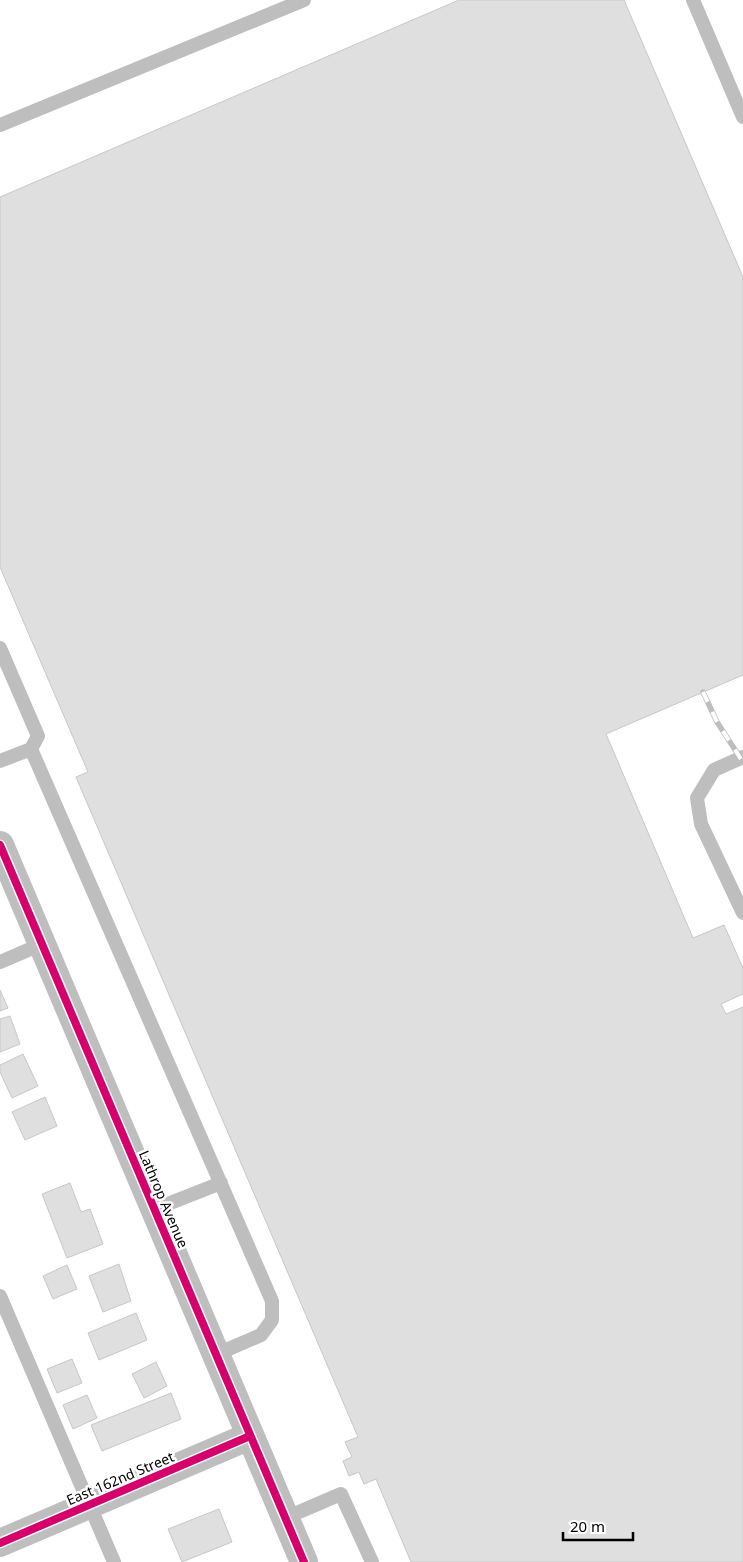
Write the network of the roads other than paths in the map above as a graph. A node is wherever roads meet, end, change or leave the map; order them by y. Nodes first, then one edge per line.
1 (304, 0) edge
2 (693, 0) edge
3 (743, 117) edge
4 (0, 124) edge
5 (0, 648) edge
6 (31, 749) junction
7 (743, 757) edge
8 (0, 761) edge
9 (0, 845) edge
10 (743, 913) edge
11 (42, 944) junction
12 (0, 962) edge
13 (220, 1183) junction
14 (155, 1209) junction
15 (0, 1296) edge
16 (217, 1354) junction
17 (250, 1436) junction
18 (89, 1505) junction
19 (285, 1518) junction
20 (0, 1543) edge
21 (114, 1562) edge
22 (304, 1562) edge
23 (372, 1562) edge

1 - 4 lane
2 - 3 lane
5 - 6 lane
6 - 8 lane
6 - 13 lane
7 - 10 lane
9 - 11 street, Lathrop Avenue
11 - 12 lane
11 - 14 street, Lathrop Avenue
13 - 14 lane
13 - 16 lane
14 - 16 street, Lathrop Avenue
15 - 18 lane
16 - 17 street, Lathrop Avenue
17 - 18 street, East 162nd Street
17 - 19 street, Lathrop Avenue
18 - 20 street, East 162nd Street
18 - 21 lane
19 - 22 street, Lathrop Avenue
19 - 23 lane

